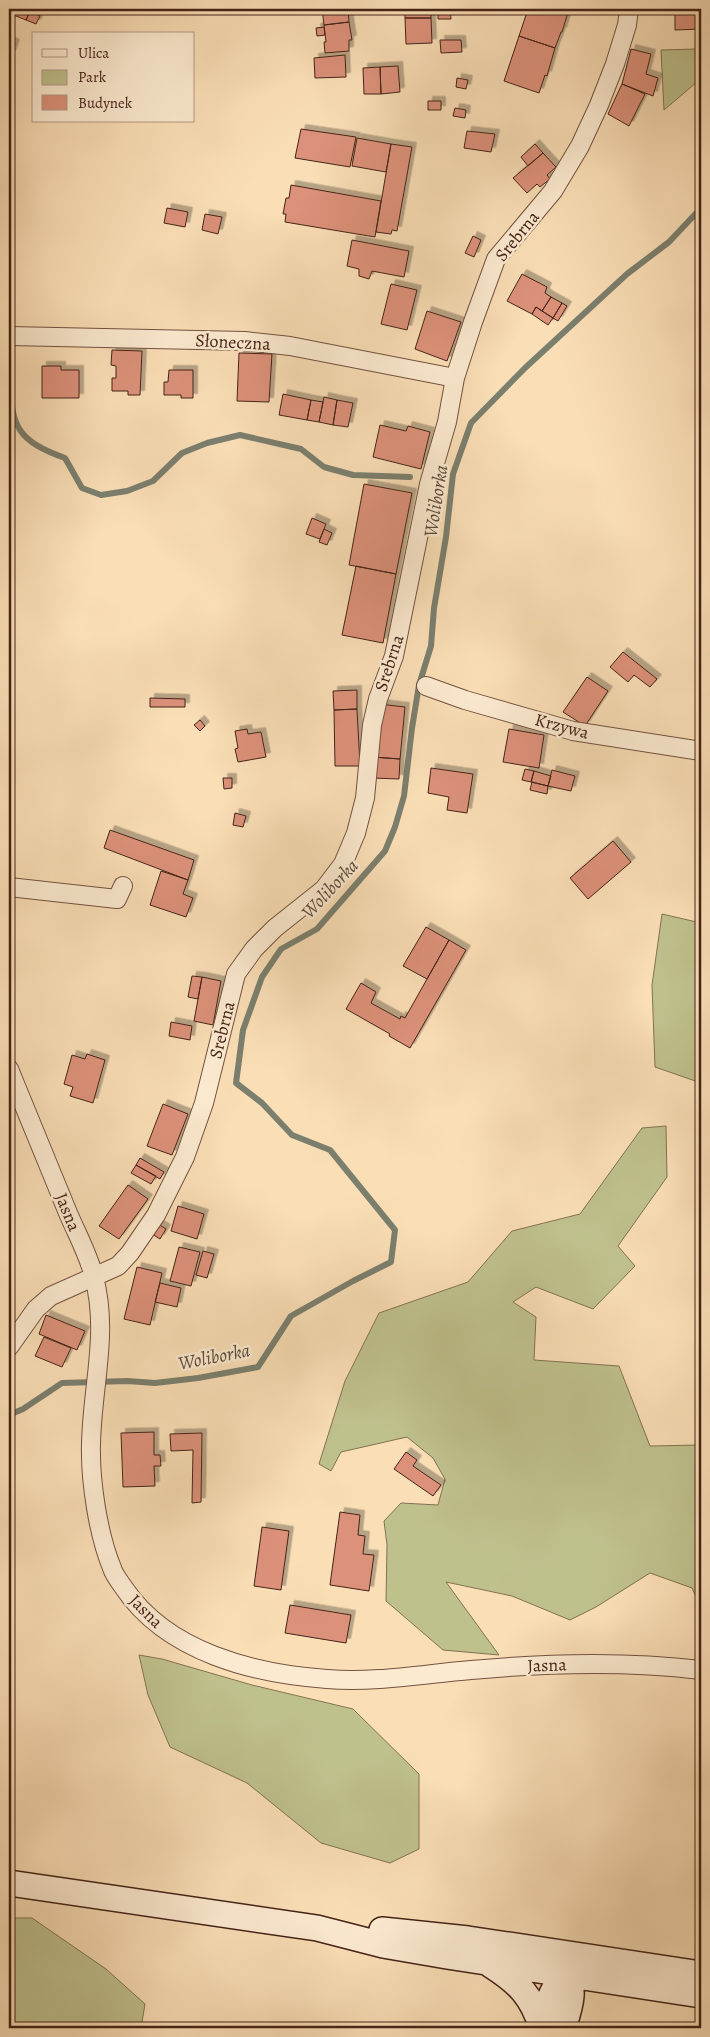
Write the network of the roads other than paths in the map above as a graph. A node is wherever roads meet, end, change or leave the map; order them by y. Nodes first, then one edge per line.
1 (629, 9) edge
2 (9, 336) edge
3 (454, 378) junction
4 (426, 686) dead end
5 (701, 750) edge
6 (123, 886) dead end
7 (9, 887) edge
8 (9, 1069) edge
9 (94, 1277) junction
10 (14, 1329) edge
11 (9, 1347) edge
12 (701, 1670) edge
13 (9, 1883) edge
14 (317, 1928) junction
15 (536, 1949) junction
16 (489, 1963) junction
17 (602, 1969) junction
18 (701, 1974) edge
19 (568, 1975) junction
20 (701, 1994) edge
21 (567, 2017) edge
22 (542, 2028) edge

1 - 3 street, Srebrna
2 - 3 street, Słoneczna
3 - 9 street, Srebrna
4 - 5 street, Krzywa
6 - 7 street
8 - 9 street, Jasna
9 - 10 street, Srebrna
9 - 12 street, Jasna
10 - 11 street, Srebrna
13 - 14 main road
14 - 15 main road
14 - 16 main road
15 - 17 main road
15 - 19 main road
16 - 19 main road
16 - 22 main road
17 - 18 main road
17 - 19 main road
17 - 20 main road
17 - 21 main road
19 - 21 main road
19 - 22 main road

